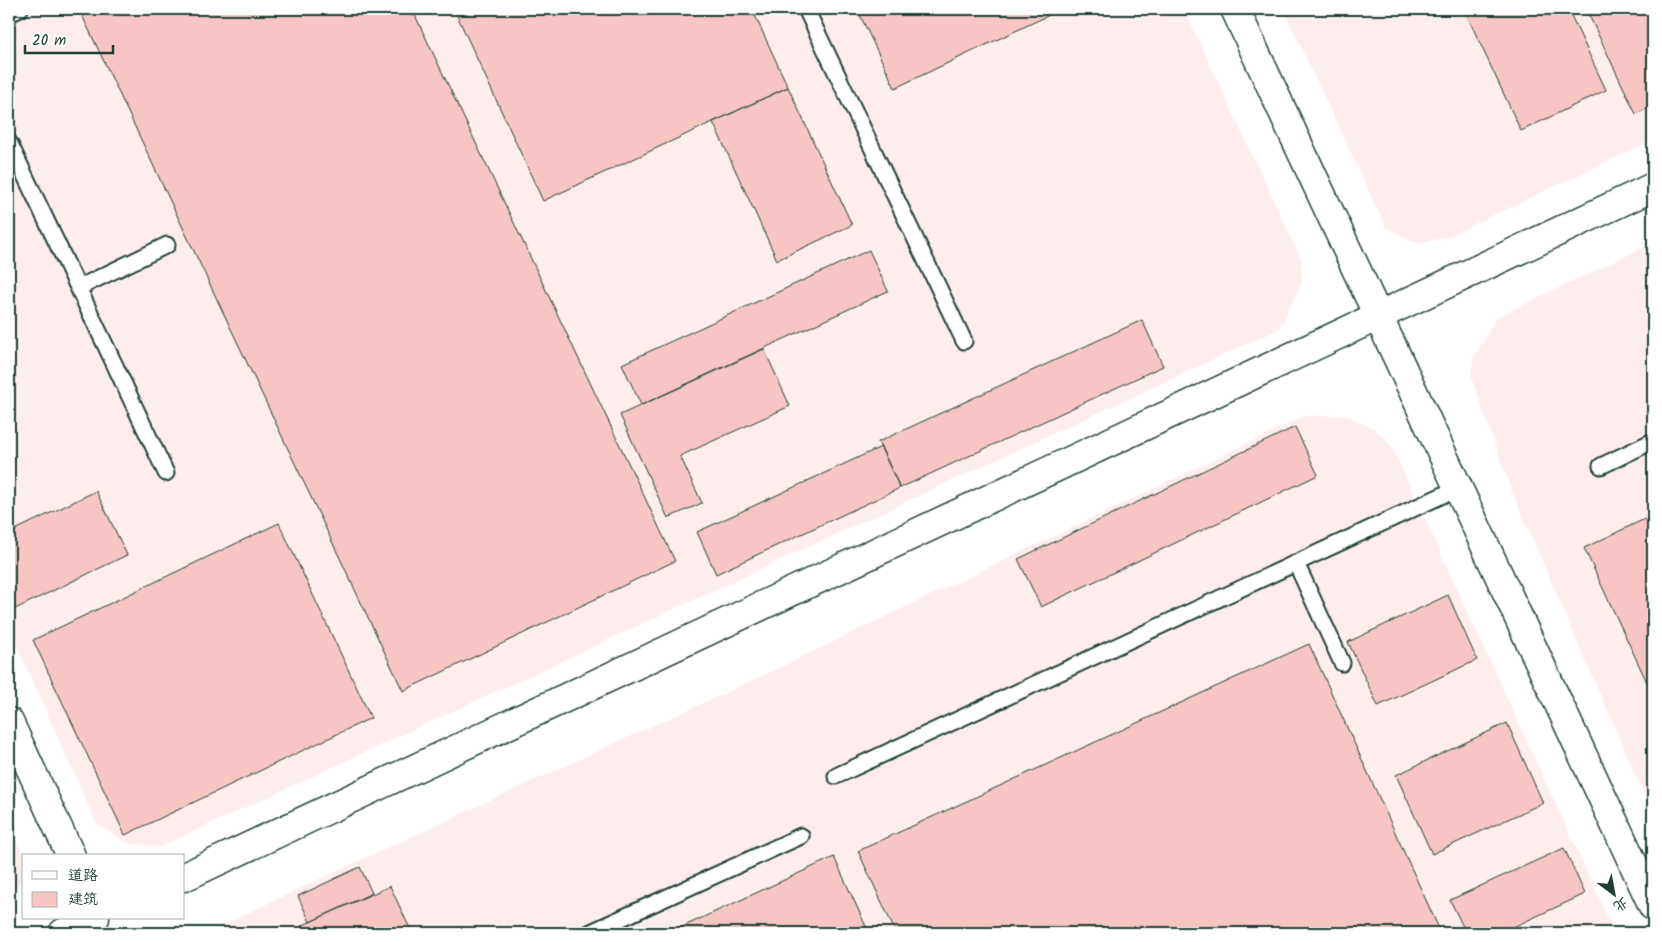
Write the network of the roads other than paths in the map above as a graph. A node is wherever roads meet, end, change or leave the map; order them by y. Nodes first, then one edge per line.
1 (20, 9) edge
2 (806, 9) edge
3 (1235, 9) edge
4 (9, 14) edge
5 (9, 142) edge
6 (1653, 187) edge
7 (167, 245) dead end
8 (78, 288) junction
9 (1378, 316) junction
10 (964, 341) dead end
11 (1653, 441) edge
12 (1601, 466) dead end
13 (166, 473) dead end
14 (1458, 488) junction
15 (1296, 563) junction
16 (1342, 663) dead end
17 (9, 722) edge
18 (836, 776) dead end
19 (800, 836) dead end
20 (71, 854) edge
21 (185, 877) edge
22 (1653, 906) edge
23 (91, 920) edge
24 (102, 920) edge
25 (63, 933) edge
26 (108, 933) edge
27 (589, 933) edge

1 - 4 lane
2 - 10 lane
3 - 9 street
5 - 8 lane
6 - 9 street
7 - 8 lane
8 - 13 lane
9 - 14 street
9 - 21 street
11 - 12 lane
14 - 15 lane
14 - 22 street
15 - 16 lane
15 - 18 lane
17 - 20 street
19 - 27 lane
23 - 25 street
24 - 26 street

